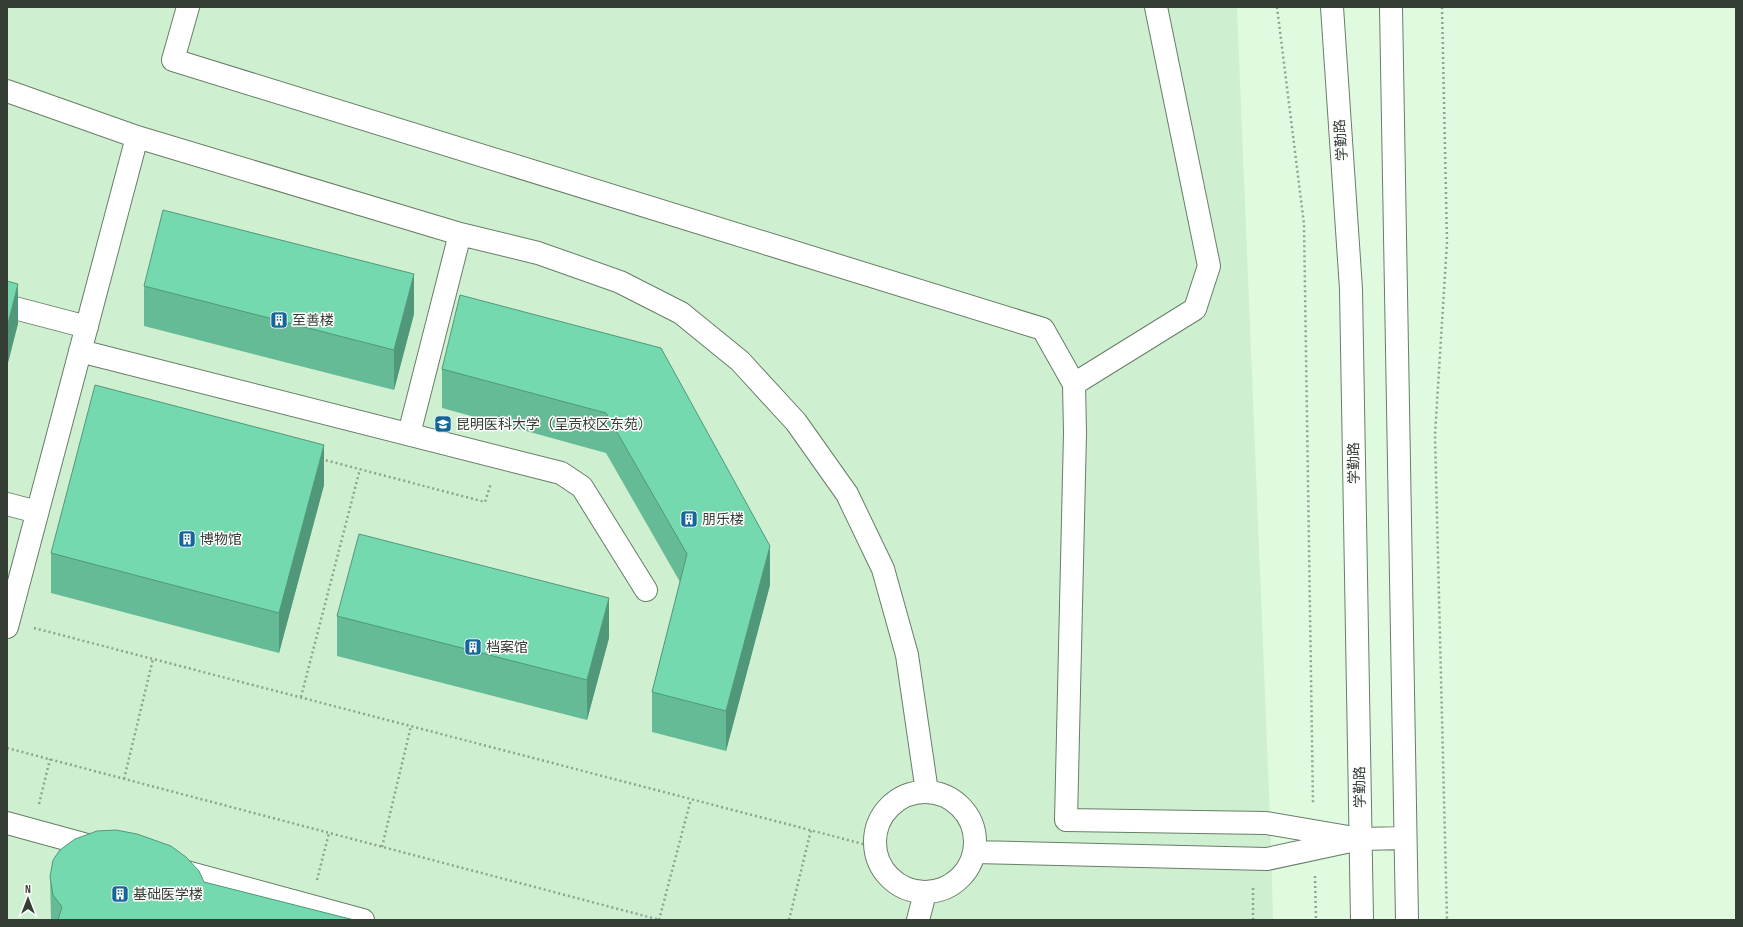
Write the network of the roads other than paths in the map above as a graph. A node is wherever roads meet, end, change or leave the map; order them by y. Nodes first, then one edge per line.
1 (188, 7) edge
2 (1156, 7) edge
3 (1332, 7) edge
4 (1391, 7) edge
5 (7, 91) edge
6 (136, 137) junction
7 (460, 234) junction
8 (7, 306) edge
9 (87, 327) junction
10 (80, 351) junction
11 (1074, 384) junction
12 (409, 434) junction
13 (7, 504) edge
14 (37, 512) junction
15 (646, 590) dead end
16 (8, 624) edge
17 (927, 792) junction
18 (7, 822) edge
19 (1405, 838) junction
20 (1360, 839) junction
21 (1314, 840) junction
22 (974, 852) junction
23 (123, 854) edge
24 (153, 862) edge
25 (925, 893) junction
26 (363, 920) edge
27 (918, 920) edge
28 (1362, 920) edge
29 (1407, 920) edge

1 - 11 street
2 - 11 street
3 - 20 street, 学勤路
4 - 19 street
5 - 6 street
6 - 7 street
6 - 9 street
7 - 12 street
7 - 17 street
8 - 9 street
9 - 10 street
10 - 12 street
10 - 14 street
11 - 21 street
12 - 15 street
13 - 14 street
14 - 16 street
17 - 22 street
17 - 25 street
18 - 23 street
19 - 20 street
19 - 29 street
20 - 21 street
20 - 28 street, 学勤路
21 - 22 street
22 - 25 street
24 - 26 street
25 - 27 street

